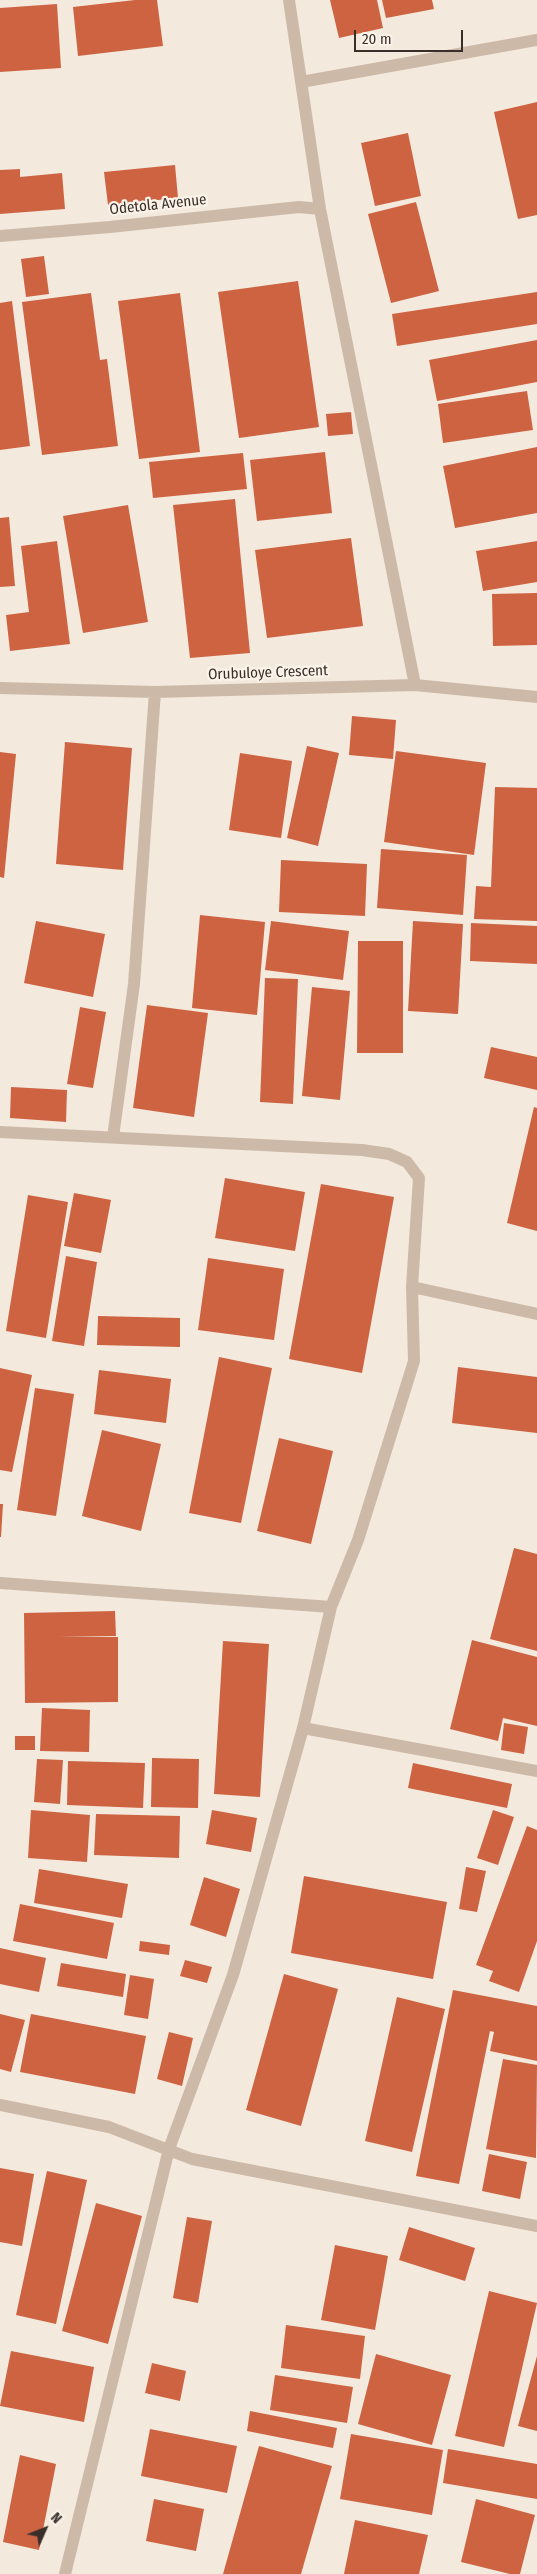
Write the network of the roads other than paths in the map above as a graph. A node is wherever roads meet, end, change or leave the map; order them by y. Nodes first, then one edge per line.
1 (289, 0) edge
2 (537, 40) edge
3 (301, 82) junction
4 (320, 208) junction
5 (0, 236) edge
6 (415, 685) junction
7 (0, 688) edge
8 (155, 692) junction
9 (537, 698) edge
10 (0, 1132) edge
11 (113, 1137) junction
12 (412, 1287) junction
13 (537, 1314) edge
14 (0, 1583) edge
15 (331, 1607) junction
16 (303, 1728) junction
17 (537, 1771) edge
18 (0, 2105) edge
19 (168, 2150) junction
20 (537, 2226) edge
21 (65, 2574) edge

1 - 3 street
2 - 3 street
3 - 4 street
4 - 5 street, Odetola Avenue
4 - 6 street
6 - 8 street, Orubuloye Crescent
6 - 9 street, Orubuloye Crescent
7 - 8 street, Orubuloye Crescent
8 - 11 street
10 - 11 street
11 - 12 street
12 - 13 street
12 - 15 street
14 - 15 street
15 - 16 street
16 - 17 street
16 - 19 street
18 - 19 street
19 - 20 street
19 - 21 street

